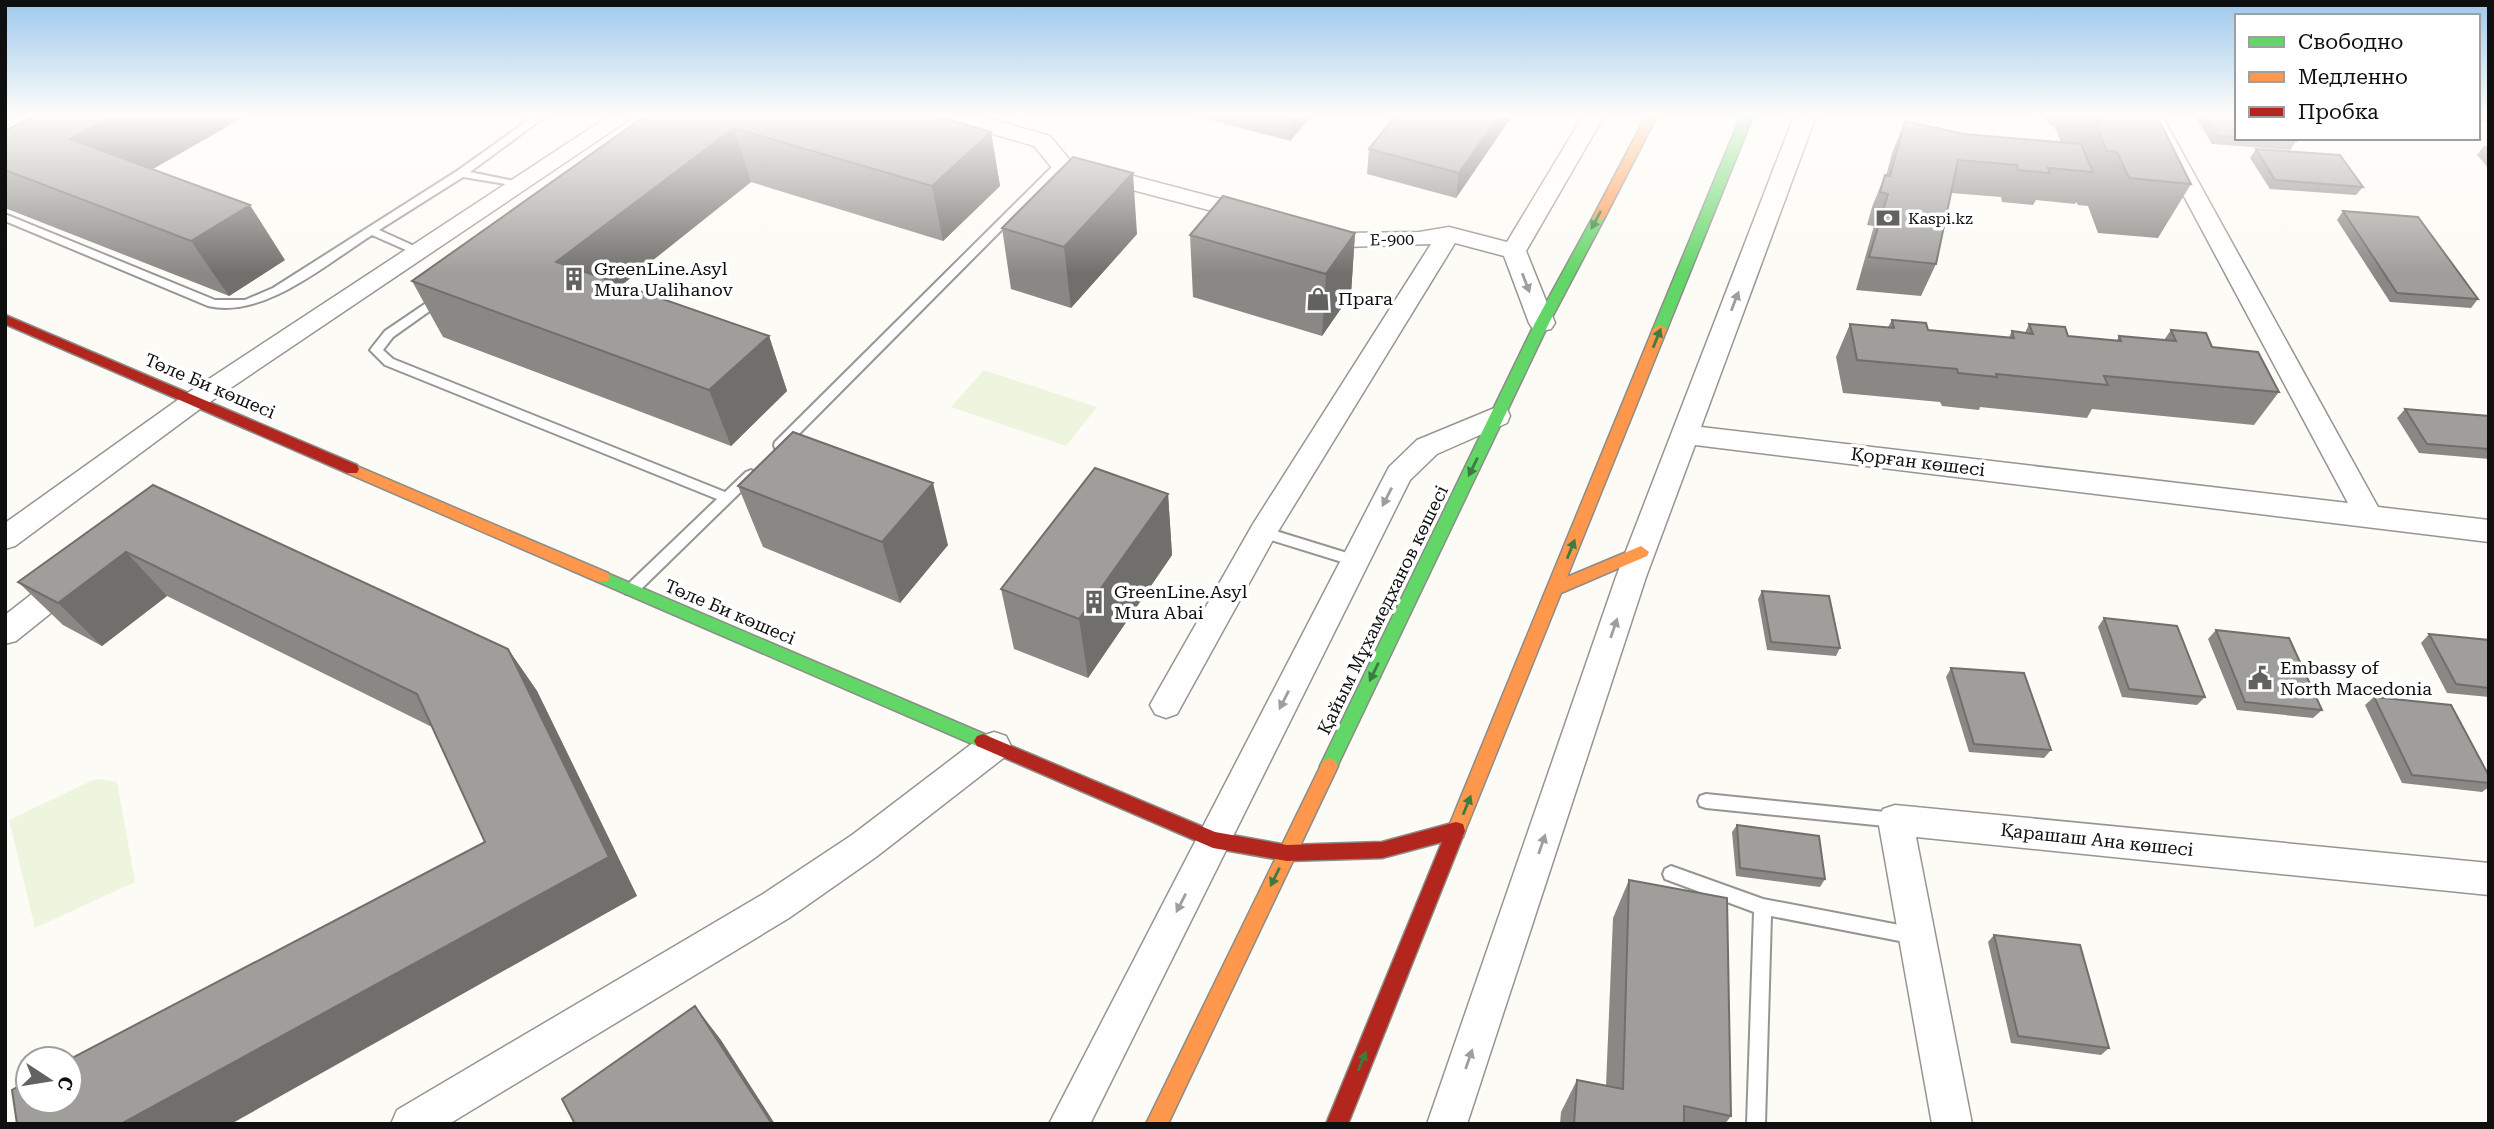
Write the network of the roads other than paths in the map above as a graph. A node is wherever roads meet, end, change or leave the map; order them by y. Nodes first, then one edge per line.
1 (467, 169) edge
2 (545, 169) edge
3 (1056, 169) edge
4 (1079, 169) edge
5 (1563, 169) edge
6 (1624, 169) edge
7 (1726, 169) edge
8 (1785, 169) edge
9 (2180, 169) edge
10 (461, 173) junction
11 (520, 185) junction
12 (5, 218) edge
13 (370, 230) junction
14 (1449, 234) junction
15 (1514, 251) junction
16 (419, 252) junction
17 (456, 287) edge
18 (5, 319) edge
19 (1542, 323) junction
20 (195, 400) junction
21 (1497, 416) junction
22 (1684, 434) junction
23 (728, 498) junction
24 (2370, 518) junction
25 (2489, 531) edge
26 (1263, 532) junction
27 (5, 538) edge
28 (1641, 552) junction
29 (1355, 561) junction
30 (90, 566) edge
31 (1555, 589) junction
32 (631, 590) junction
33 (5, 632) edge
34 (1166, 705) dead end
35 (993, 746) junction
36 (1706, 801) dead end
37 (1895, 820) junction
38 (1456, 830) junction
39 (1213, 840) junction
40 (1287, 853) junction
41 (1671, 874) dead end
42 (2489, 879) edge
43 (1763, 907) junction
44 (1917, 936) junction
45 (411, 1124) edge
46 (1069, 1124) edge
47 (1157, 1124) edge
48 (1336, 1124) edge
49 (1447, 1124) edge
50 (1756, 1124) edge
51 (1952, 1124) edge

1 - 10 lane
2 - 11 street
3 - 23 lane
4 - 14 street, E-900
5 - 15 street
6 -> 19 main road, Қайым Мұхамедханов көшесі
31 -> 7 main road
22 -> 8 street
9 - 24 street
10 - 11 lane
10 - 13 lane
11 - 16 street
12 - 13 lane
13 - 16 lane
14 - 15 street, E-900
14 - 26 street
15 -> 19 street
16 - 20 street
17 - 23 lane
18 - 20 main road, Төле Би көшесі
19 - 21 main road, Қайым Мұхамедханов көшесі
20 - 27 street
20 - 32 main road, Төле Би көшесі
21 -> 29 street
21 -> 40 main road, Қайым Мұхамедханов көшесі
22 - 24 street, Қорған көшесі
22 - 28 street
23 - 32 lane
24 - 25 street, Қорған көшесі
26 - 29 lane
26 - 34 street
28 - 31 main road
49 -> 28 street
29 -> 39 street
30 - 33 street
38 -> 31 main road
32 - 35 main road, Төле Би көшесі
35 - 39 main road, Төле Би көшесі
35 - 45 street
36 - 37 lane, Қарашаш Ана көшесі
37 - 42 street, Қарашаш Ана көшесі
37 - 44 street
38 - 40 main road, Төле Би көшесі
48 -> 38 main road
39 - 40 main road, Төле Би көшесі
39 -> 46 street
40 -> 47 main road, Қайым Мұхамедханов көшесі
41 - 43 lane
43 - 44 lane
43 - 50 lane
44 - 51 street

